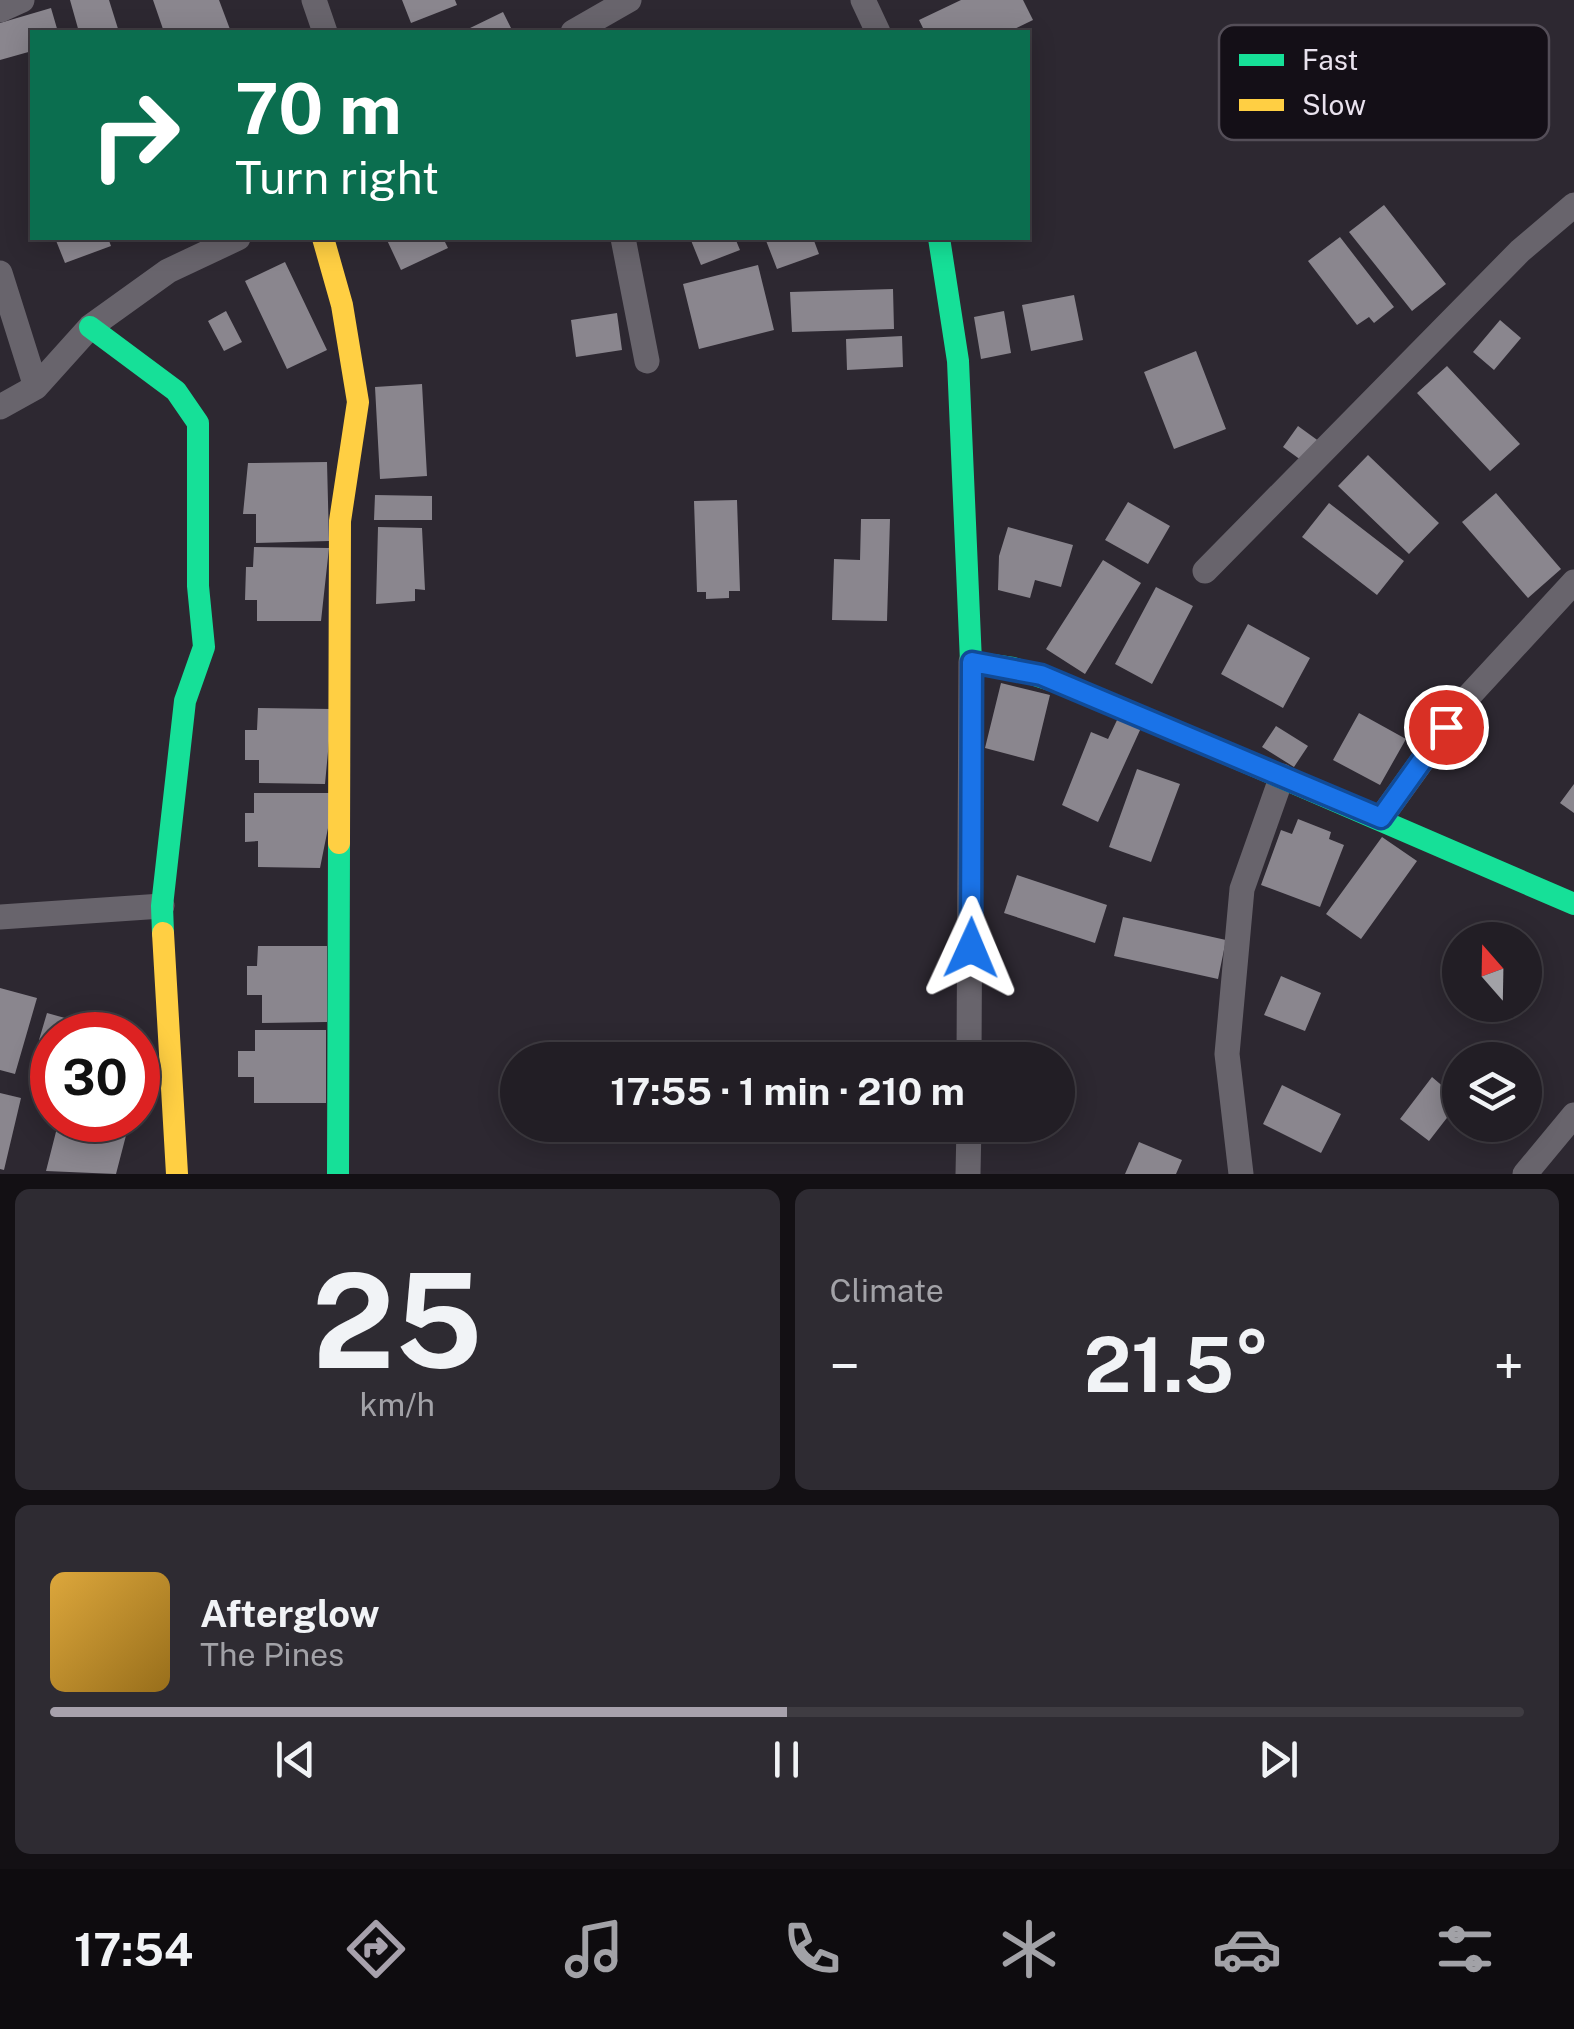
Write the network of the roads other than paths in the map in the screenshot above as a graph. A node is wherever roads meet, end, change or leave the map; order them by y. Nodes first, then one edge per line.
1 (22, 0) edge
2 (314, 0) edge
3 (629, 0) edge
4 (863, 0) edge
5 (0, 10) edge
6 (324, 30) edge
7 (576, 30) edge
8 (877, 30) edge
9 (1574, 205) edge
10 (234, 240) edge
11 (323, 240) edge
12 (624, 240) edge
13 (939, 240) edge
14 (0, 273) edge
15 (90, 327) junction
16 (647, 360) dead end
17 (36, 386) junction
18 (0, 407) edge
19 (1205, 571) dead end
20 (1574, 582) edge
21 (972, 662) junction
22 (1282, 776) junction
23 (1381, 818) junction
24 (1574, 904) edge
25 (162, 906) junction
26 (0, 917) edge
27 (970, 1042) edge
28 (1568, 1132) edge
29 (969, 1142) edge
30 (178, 1174) edge
31 (338, 1174) edge
32 (968, 1174) edge
33 (1242, 1174) edge
34 (1525, 1174) edge

1 - 5 street
2 - 6 street
3 - 7 street
4 - 8 street
9 - 19 street
10 - 15 street
11 - 31 street
12 - 16 street
13 - 21 street
14 - 17 street
15 - 17 street
15 - 25 street
17 - 18 street
20 - 23 street
21 - 22 street
21 - 27 street
22 - 23 street
22 - 33 street
23 - 24 street
25 - 26 street
25 - 30 street
28 - 34 street
29 - 32 street

